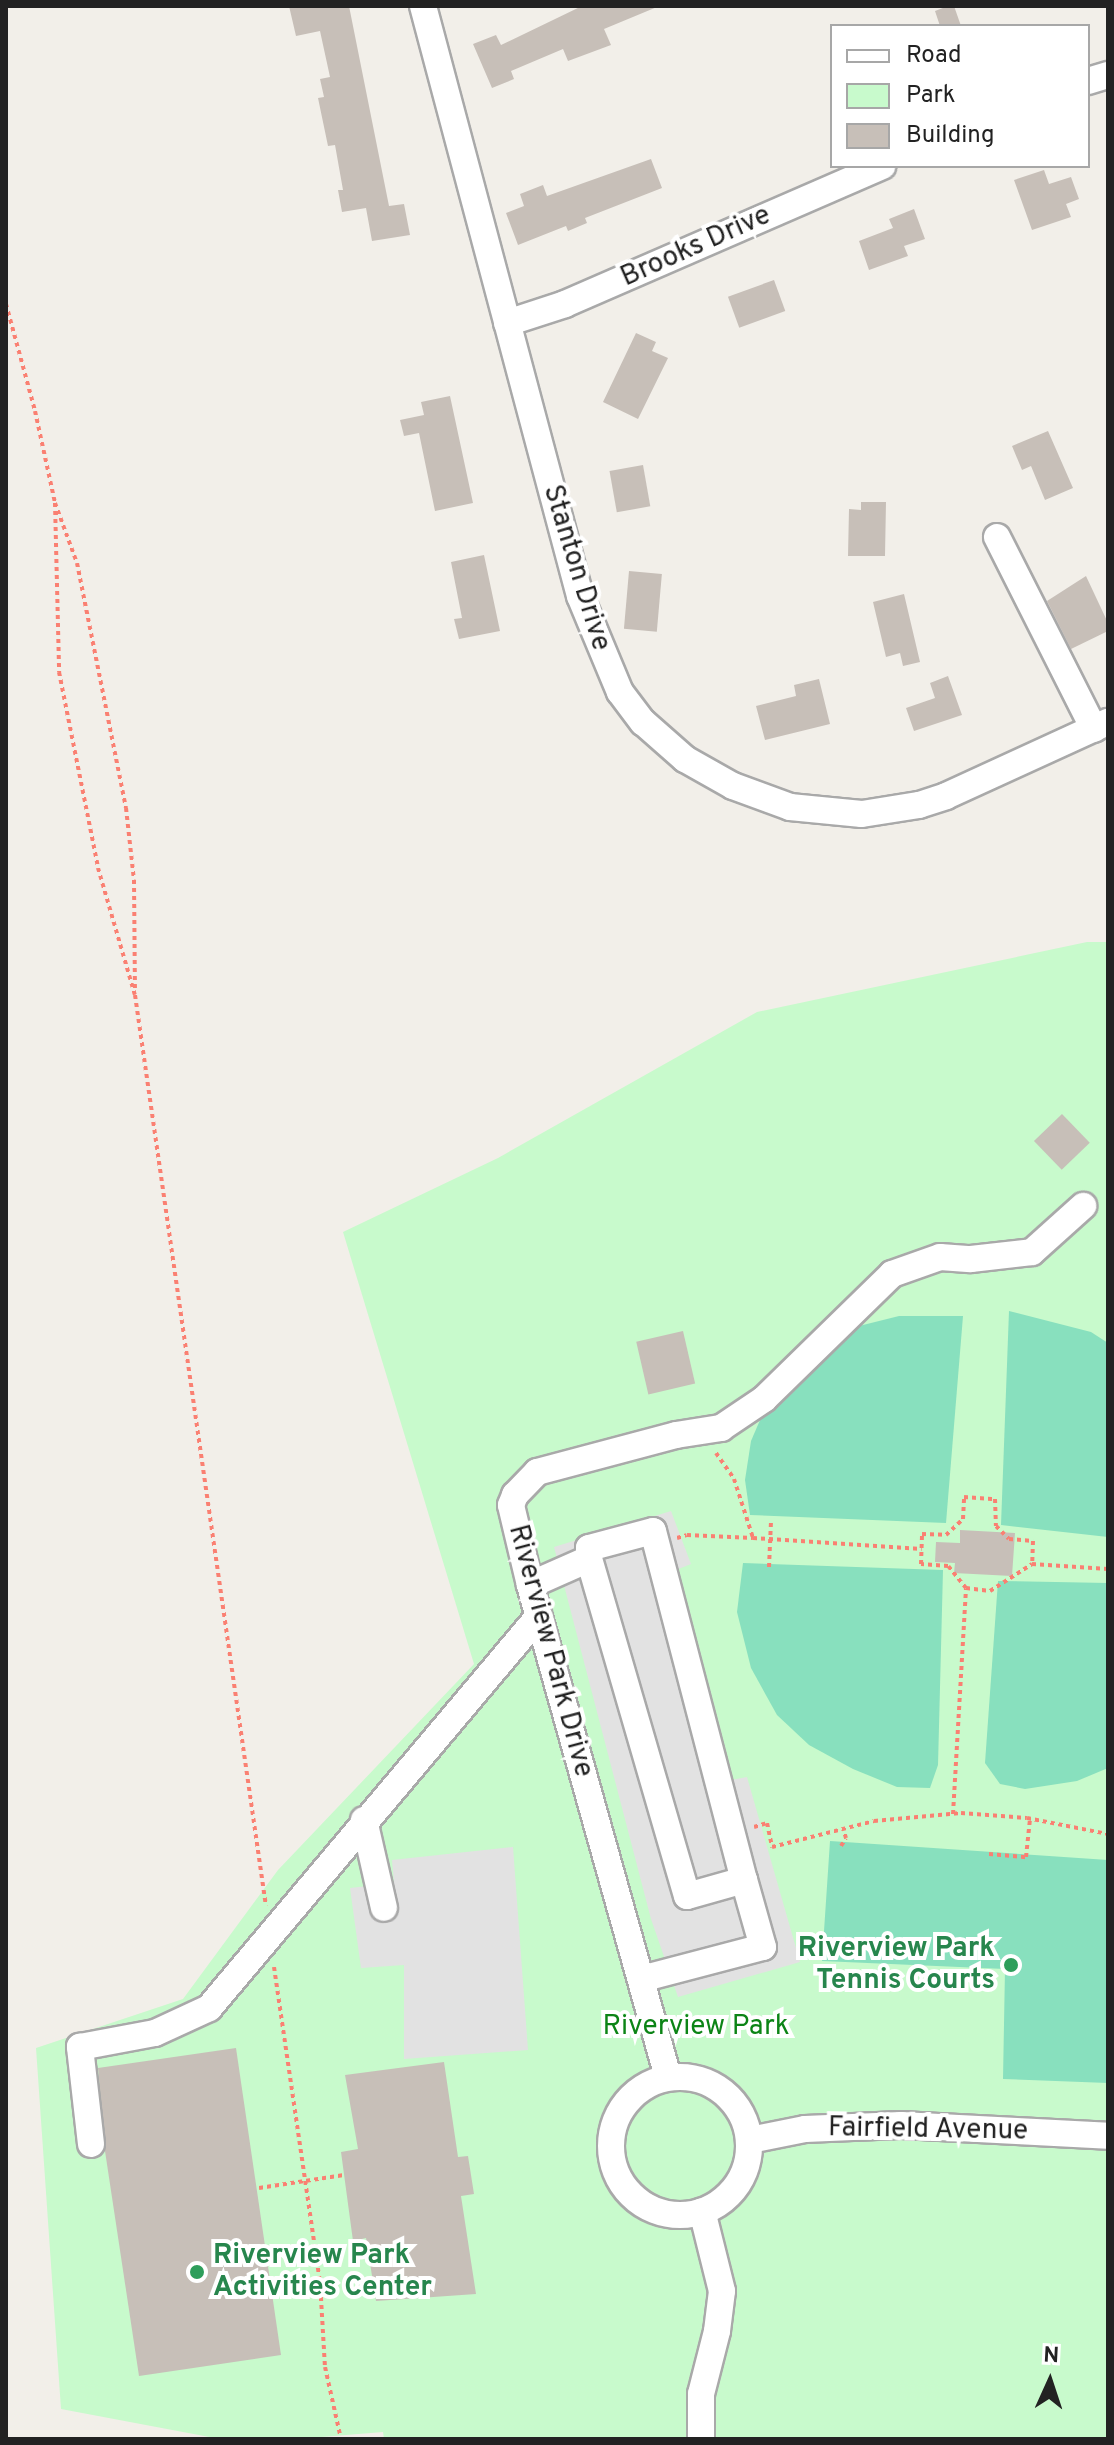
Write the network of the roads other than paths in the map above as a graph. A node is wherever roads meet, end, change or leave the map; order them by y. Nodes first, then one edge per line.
1 (423, 6) edge
2 (877, 168) edge
3 (507, 323) junction
4 (997, 537) dead end
5 (1101, 726) edge
6 (1083, 1206) dead end
7 (589, 1559) junction
8 (530, 1585) junction
9 (539, 1616) junction
10 (364, 1820) junction
11 (744, 1880) junction
12 (384, 1908) dead end
13 (641, 1979) junction
14 (668, 2077) junction
15 (1108, 2136) edge
16 (750, 2140) junction
17 (91, 2144) dead end
18 (702, 2211) junction
19 (701, 2439) edge

1 - 3 street, Stanton Drive
2 - 3 street, Brooks Drive
3 - 5 street, Stanton Drive
4 - 5 street
6 - 8 street, Riverview Park Drive
7 - 8 street
7 - 11 street
7 - 11 street
8 - 9 street, Riverview Park Drive
9 - 10 street
9 - 13 street, Riverview Park Drive
10 - 12 street
10 - 17 street
11 - 13 street
13 - 14 street, Riverview Park Drive
14 - 16 street
14 - 18 street
15 - 16 street, Fairfield Avenue
16 - 18 street
18 - 19 street

